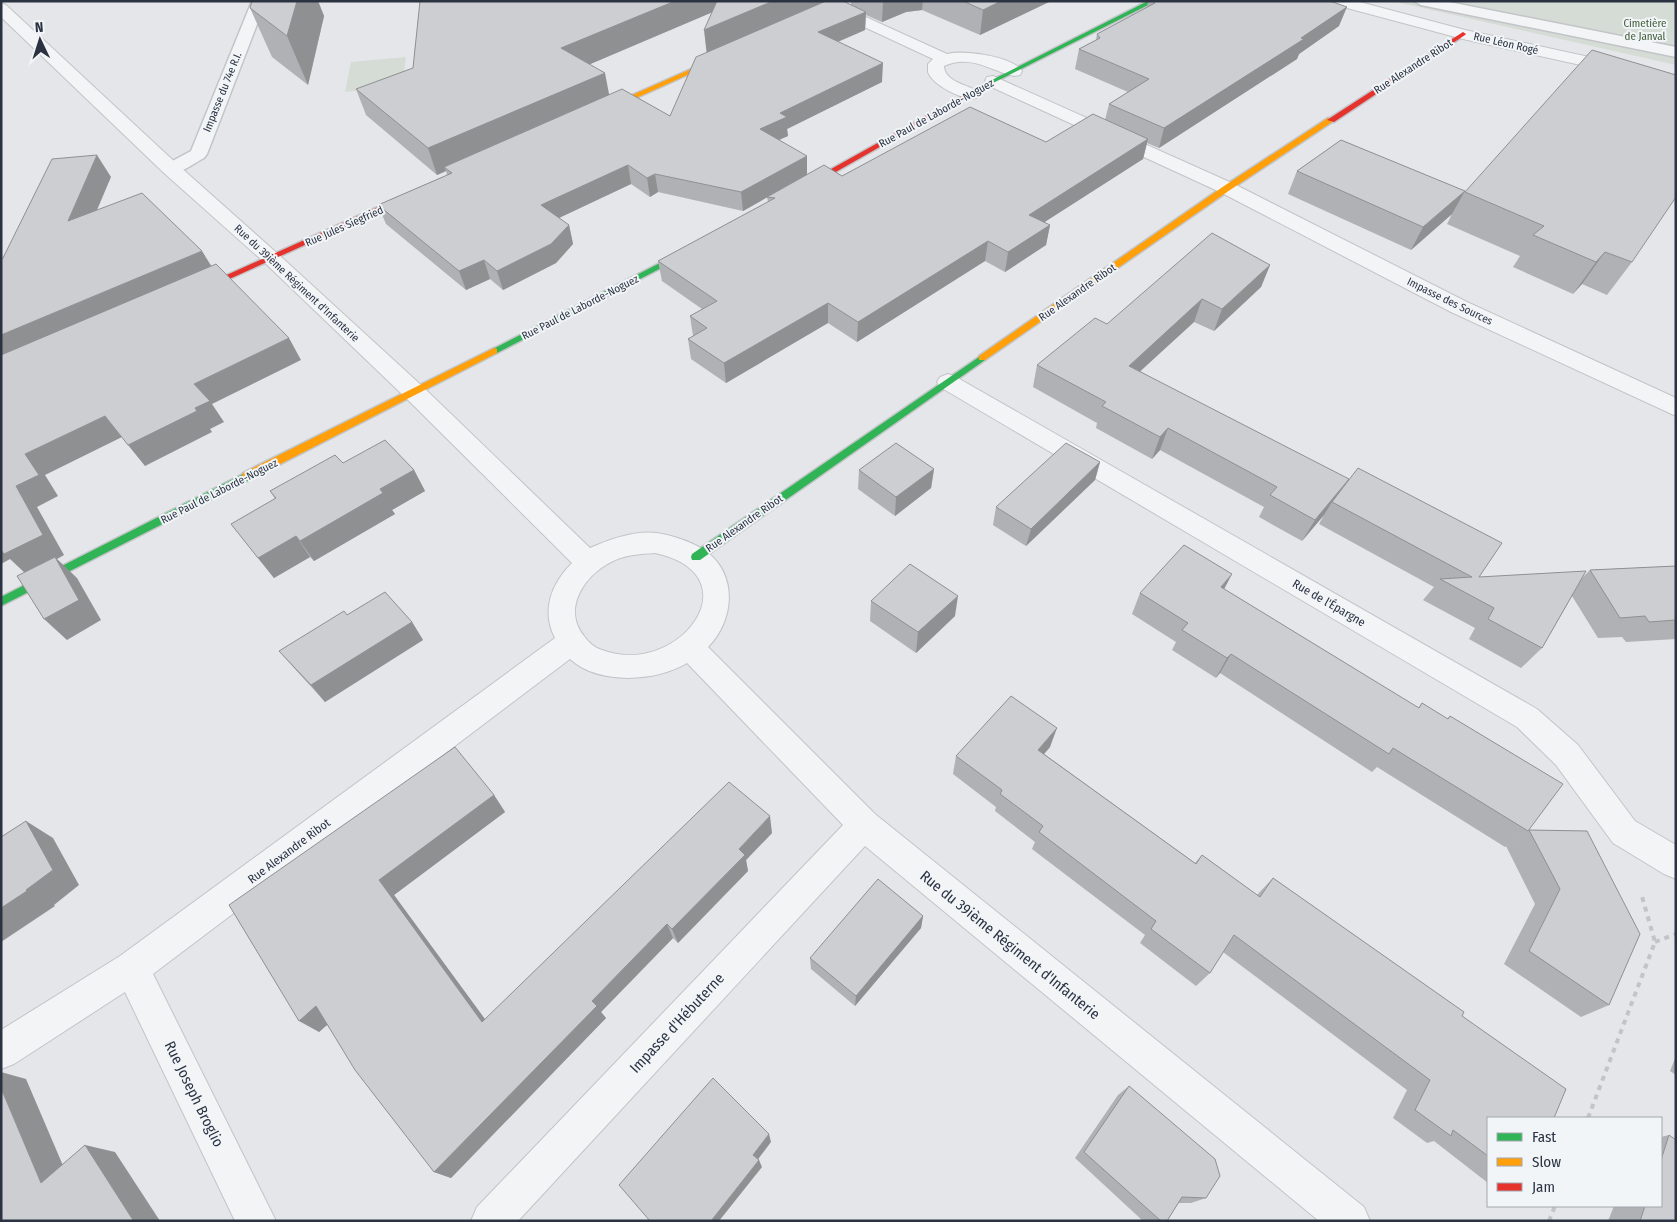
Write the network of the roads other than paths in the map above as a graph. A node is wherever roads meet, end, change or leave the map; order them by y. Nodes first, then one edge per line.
1 (258, 1) edge
2 (850, 1) edge
3 (1153, 1) edge
4 (1337, 1) edge
5 (1421, 1) edge
6 (1506, 1) edge
7 (1, 8) edge
8 (831, 10) joint
9 (1501, 17) junction
10 (1463, 34) junction
11 (737, 51) edge
12 (1676, 52) edge
13 (945, 59) junction
14 (1014, 71) junction
15 (993, 81) junction
16 (1676, 81) edge
17 (970, 94) junction
18 (585, 117) edge
19 (171, 169) junction
20 (1227, 188) junction
21 (425, 189) edge
22 (787, 197) edge
23 (700, 245) edge
24 (271, 258) junction
25 (178, 298) edge
26 (948, 382) junction
27 (414, 392) junction
28 (1676, 408) edge
29 (696, 558) junction
30 (589, 563) junction
31 (1, 602) edge
32 (571, 642) junction
33 (690, 647) junction
34 (864, 825) junction
35 (1676, 863) edge
36 (132, 968) junction
37 (1, 1051) edge
38 (256, 1221) edge
39 (491, 1221) edge
40 (1350, 1221) edge

1 - 19 lane, Impasse du 74e R.I.
2 - 8 street
3 - 14 street, Rue Paul de Laborde-Noguez
4 - 10 street, Rue Léon Rogé
5 - 9 lane
6 - 9 lane
7 - 19 street, Rue du 39ième Régiment d'Infanterie
8 - 13 street
9 - 12 lane
10 - 16 street, Rue Léon Rogé
10 - 20 street, Rue Alexandre Ribot
11 - 18 street
13 - 14 street
13 - 17 street
14 - 15 street, Rue Paul de Laborde-Noguez
15 - 17 street, Rue Paul de Laborde-Noguez
15 - 20 street, Impasse des Sources
17 - 22 street, Rue Paul de Laborde-Noguez
19 - 24 street, Rue du 39ième Régiment d'Infanterie
20 - 26 street, Rue Alexandre Ribot
20 - 28 street, Impasse des Sources
21 - 24 street, Rue Jules Siegfried
23 - 27 street, Rue Paul de Laborde-Noguez
24 - 25 street, Rue Jules Siegfried
24 - 27 street, Rue du 39ième Régiment d'Infanterie
26 - 29 street, Rue Alexandre Ribot
26 - 35 street, Rue de l'Épargne
27 - 30 street, Rue du 39ième Régiment d'Infanterie
27 - 31 street, Rue Paul de Laborde-Noguez
29 - 30 street
29 - 33 street
30 - 32 street
32 - 33 street
32 - 36 street, Rue Alexandre Ribot
33 - 34 street, Rue du 39ième Régiment d'Infanterie
34 - 39 street, Impasse d'Hébuterne
34 - 40 street, Rue du 39ième Régiment d'Infanterie
36 - 37 street, Rue Alexandre Ribot
36 - 38 street, Rue Joseph Broglio

